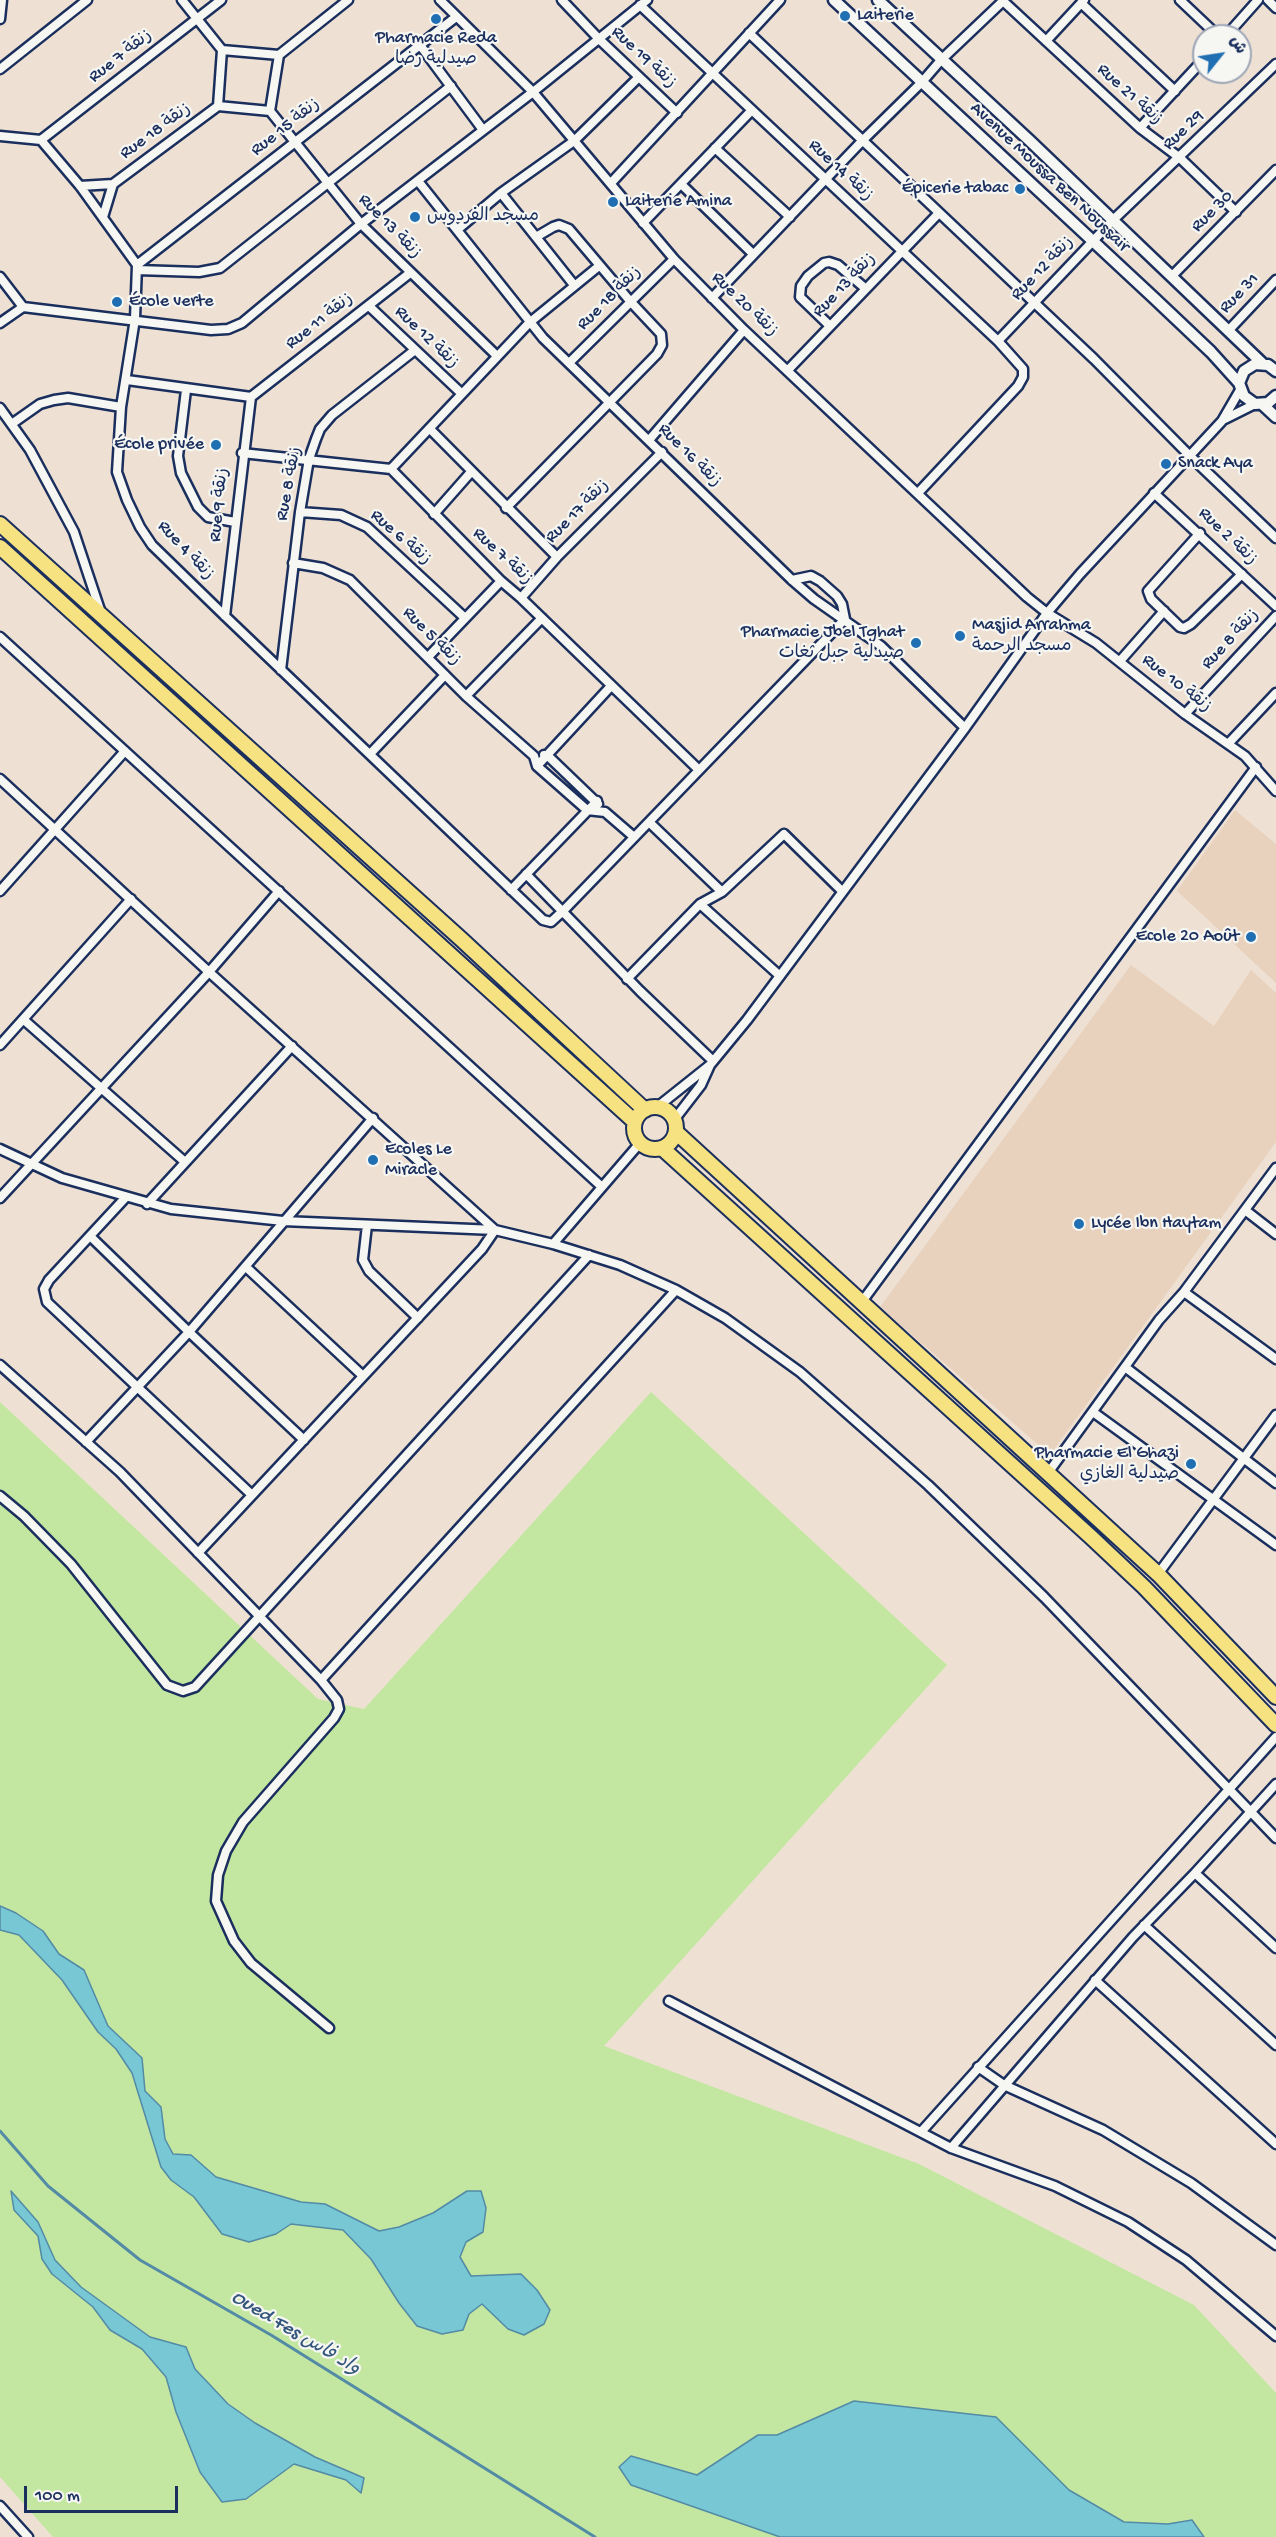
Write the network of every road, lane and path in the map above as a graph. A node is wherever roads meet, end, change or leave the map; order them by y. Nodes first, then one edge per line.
1 (3, 0) edge
2 (87, 0) edge
3 (182, 0) edge
4 (221, 0) edge
5 (348, 0) edge
6 (440, 0) edge
7 (562, 0) edge
8 (780, 0) edge
9 (834, 0) edge
10 (878, 0) edge
11 (1002, 0) edge
12 (1180, 0) edge
13 (1258, 0) edge
14 (1268, 0) edge
15 (1082, 2) edge
16 (643, 3) edge
17 (1276, 8) edge
18 (456, 17) junction
19 (0, 19) edge
20 (196, 19) junction
21 (1205, 24) edge
22 (1237, 24) edge
23 (749, 33) junction
24 (599, 39) junction
25 (1046, 41) junction
26 (420, 45) junction
27 (222, 50) junction
28 (279, 55) junction
29 (941, 60) junction
30 (1276, 64) edge
31 (0, 69) edge
32 (1192, 72) edge
33 (714, 73) junction
34 (639, 77) junction
35 (922, 82) junction
36 (451, 86) junction
37 (1175, 91) junction
38 (533, 92) junction
39 (218, 106) junction
40 (752, 110) junction
41 (270, 111) junction
42 (677, 113) junction
43 (1140, 128) junction
44 (483, 130) junction
45 (0, 136) edge
46 (41, 140) junction
47 (295, 141) junction
48 (574, 141) junction
49 (862, 141) junction
50 (715, 148) junction
51 (1180, 158) junction
52 (1276, 170) edge
53 (825, 180) junction
54 (418, 181) junction
55 (327, 183) junction
56 (611, 183) junction
57 (113, 184) junction
58 (681, 184) junction
59 (80, 186) junction
60 (501, 193) junction
61 (1236, 212) junction
62 (938, 214) junction
63 (102, 217) junction
64 (790, 217) junction
65 (1112, 221) junction
66 (361, 224) junction
67 (644, 224) junction
68 (458, 230) junction
69 (536, 237) junction
70 (1092, 242) junction
71 (902, 251) junction
72 (753, 254) junction
73 (674, 259) junction
74 (599, 266) junction
75 (137, 268) junction
76 (410, 273) junction
77 (1172, 276) junction
78 (0, 277) edge
79 (1276, 280) edge
80 (574, 285) junction
81 (866, 289) junction
82 (712, 298) junction
83 (630, 301) junction
84 (1033, 303) junction
85 (369, 306) junction
86 (23, 307) junction
87 (135, 319) junction
88 (0, 323) edge
89 (529, 323) junction
90 (830, 326) junction
91 (744, 330) junction
92 (1228, 331) junction
93 (998, 341) junction
94 (415, 350) junction
95 (496, 355) junction
96 (569, 363) junction
97 (1262, 363) junction
98 (788, 370) junction
99 (1276, 371) edge
100 (126, 380) junction
101 (1240, 387) junction
102 (186, 390) junction
103 (460, 393) junction
104 (1276, 396) edge
105 (251, 397) junction
106 (609, 402) junction
107 (1258, 404) junction
108 (121, 407) junction
109 (0, 408) edge
110 (1276, 417) edge
111 (1222, 421) junction
112 (13, 423) junction
113 (430, 429) junction
114 (650, 440) junction
115 (662, 452) junction
116 (242, 453) junction
117 (1189, 455) junction
118 (309, 459) junction
119 (391, 469) junction
120 (471, 472) junction
121 (918, 493) junction
122 (1154, 493) junction
123 (506, 508) junction
124 (300, 512) junction
125 (434, 514) junction
126 (235, 522) junction
127 (0, 524) edge
128 (1200, 533) junction
129 (1276, 538) edge
130 (0, 547) edge
131 (557, 557) junction
132 (293, 563) junction
133 (1242, 574) junction
134 (792, 580) junction
135 (501, 581) junction
136 (521, 598) junction
137 (1276, 606) edge
138 (1164, 611) junction
139 (1047, 613) junction
140 (102, 614) junction
141 (225, 616) junction
142 (1276, 616) edge
143 (465, 618) junction
144 (542, 618) junction
145 (845, 619) junction
146 (0, 638) edge
147 (429, 657) junction
148 (1120, 661) junction
149 (281, 670) junction
150 (445, 675) junction
151 (611, 686) junction
152 (1276, 693) edge
153 (466, 696) junction
154 (1185, 714) junction
155 (965, 728) junction
156 (1228, 744) junction
157 (125, 751) junction
158 (370, 754) junction
159 (547, 755) junction
160 (534, 756) junction
161 (537, 766) junction
162 (1256, 766) junction
163 (699, 770) junction
164 (0, 778) edge
165 (1276, 791) edge
166 (598, 805) junction
167 (587, 810) junction
168 (649, 822) junction
169 (55, 830) junction
170 (634, 837) junction
171 (526, 874) junction
172 (511, 890) junction
173 (0, 891) edge
174 (279, 891) junction
175 (842, 891) junction
176 (722, 892) junction
177 (131, 899) junction
178 (700, 904) junction
179 (563, 911) junction
180 (209, 972) junction
181 (780, 976) junction
182 (627, 979) junction
183 (24, 1020) junction
184 (0, 1045) edge
185 (292, 1046) junction
186 (712, 1063) junction
187 (102, 1088) junction
188 (650, 1109) junction
189 (373, 1118) junction
190 (635, 1122) junction
191 (675, 1126) junction
192 (640, 1143) junction
193 (662, 1148) junction
194 (0, 1149) edge
195 (184, 1162) junction
196 (31, 1165) junction
197 (1276, 1168) edge
198 (602, 1187) junction
199 (126, 1197) junction
200 (0, 1198) edge
201 (147, 1204) junction
202 (1245, 1210) junction
203 (283, 1221) junction
204 (367, 1225) junction
205 (495, 1230) junction
206 (1276, 1234) edge
207 (90, 1236) junction
208 (553, 1244) junction
209 (589, 1255) junction
210 (246, 1267) junction
211 (676, 1290) junction
212 (1184, 1292) junction
213 (861, 1303) junction
214 (418, 1318) junction
215 (189, 1332) junction
216 (1276, 1359) edge
217 (0, 1365) edge
218 (1125, 1368) junction
219 (363, 1376) junction
220 (136, 1388) junction
221 (1094, 1412) junction
222 (1276, 1415) edge
223 (304, 1440) junction
224 (86, 1442) junction
225 (1244, 1458) junction
226 (1048, 1473) junction
227 (1276, 1483) edge
228 (252, 1495) junction
229 (0, 1496) edge
230 (1214, 1499) junction
231 (1276, 1545) edge
232 (198, 1553) junction
233 (1158, 1574) junction
234 (259, 1617) junction
235 (321, 1680) junction
236 (1276, 1696) edge
237 (1276, 1725) edge
238 (1276, 1737) edge
239 (1276, 1784) edge
240 (1229, 1790) junction
241 (1251, 1813) junction
242 (1276, 1838) edge
243 (1195, 1873) junction
244 (1144, 1925) junction
245 (1276, 1948) edge
246 (1095, 1980) junction
247 (669, 2001) dead end
248 (329, 2028) dead end
249 (1276, 2045) edge
250 (978, 2067) junction
251 (1004, 2085) junction
252 (921, 2132) junction
253 (1276, 2144) edge
254 (951, 2148) junction
255 (1276, 2245) edge
256 (1276, 2336) edge
257 (0, 2506) edge
258 (28, 2537) edge

1 - 19 street
2 - 31 street
3 - 20 street
4 - 20 street, Rue 7 زنقة
5 - 28 street
6 - 18 street, Rue 20 زنقة
7 - 24 street, Rue 19 زنقة
8 - 23 street
9 - 35 street, Avenue Moussa Ben Noussair
10 - 29 street, Avenue Moussa Ben Noussair
11 - 25 street, Rue 21 زنقة
11 - 29 street
12 - 21 street
13 - 22 street
14 - 17 street
15 - 25 street
15 - 37 street
16 - 24 street
16 - 33 street, Rue 14 زنقة
18 - 26 street, Rue 15 زنقة
18 - 38 street, Rue 20 زنقة
20 - 27 street
20 - 46 street, Rue 7 زنقة
23 - 33 street
23 - 49 street
24 - 34 street, Rue 19 زنقة
24 - 38 street
25 - 43 street, Rue 21 زنقة
26 - 36 street
26 - 47 street, Rue 15 زنقة
27 - 28 street
27 - 39 street
28 - 41 street
29 - 35 street
29 - 65 street, Avenue Moussa Ben Noussair
30 - 51 street, Rue 29
32 - 37 street
33 - 40 street, Rue 14 زنقة
33 - 42 street
34 - 42 street, Rue 19 زنقة
34 - 48 street
35 - 49 street
35 - 70 street, Avenue Moussa Ben Noussair
36 - 44 street
36 - 55 street
37 - 43 street
38 - 44 street
38 - 48 street, Rue 20 زنقة
39 - 41 street
39 - 57 street, Rue 18 زنقة
40 - 50 street
40 - 53 street, Rue 14 زنقة
41 - 47 street, Rue 13 زنقة
42 - 56 street
43 - 51 street, Rue 21 زنقة
44 - 54 street
45 - 46 street
46 - 59 street
47 - 55 street, Rue 13 زنقة
47 - 75 street, Rue 15 زنقة
48 - 56 street, Rue 20 زنقة
48 - 60 street
49 - 53 street
49 - 62 street
50 - 58 street
50 - 64 street
51 - 61 street, Rue 21 زنقة
51 - 65 street, Rue 29
52 - 61 street, Rue 30
53 - 64 street
53 - 71 street, Rue 14 زنقة
54 - 66 street
54 - 68 street, Rue 16 زنقة
55 - 66 street, Rue 13 زنقة
55 - 75 street
56 - 67 street, Rue 20 زنقة
57 - 59 street, Rue 18 زنقة
57 - 63 street, Rue 18 زنقة
58 - 67 street
58 - 72 street
59 - 63 street
60 - 68 street
60 - 69 street
61 - 77 street, Rue 30
62 - 71 street, Rue 13 زنقة
62 - 84 street
63 - 75 street
64 - 72 street
65 - 70 street, Rue 12 زنقة
65 - 77 street, Avenue Moussa Ben Noussair
66 - 76 street, Rue 13 زنقة
66 - 87 street
67 - 73 street, Rue 20 زنقة
68 - 89 street, Rue 16 زنقة
69 - 74 street
69 - 80 street
70 - 84 street, Rue 12 زنقة
70 - 101 street, Avenue Moussa Ben Noussair
71 - 81 street, Rue 13 زنقة
71 - 93 street, Rue 14 زنقة
72 - 82 street
73 - 82 street, Rue 20 زنقة
73 - 83 street, Rue 18 زنقة
74 - 80 street
74 - 83 street
75 - 87 street, Rue 4 زنقة
76 - 85 street, Rue 11 زنقة
76 - 95 street, Rue 13 زنقة
77 - 92 street, Avenue Moussa Ben Noussair
78 - 86 street
79 - 92 street, Rue 31
80 - 89 street
81 - 90 street, Rue 13 زنقة
81 - 90 street
82 - 91 street, Rue 20 زنقة
83 - 96 street, Rue 18 زنقة
83 - 106 street
84 - 93 street, Rue 12 زنقة
84 - 117 street
85 - 94 street, Rue 12 زنقة
85 - 105 street, Rue 11 زنقة
86 - 87 street
86 - 88 street
87 - 100 street, Rue 4 زنقة
89 - 95 street
89 - 96 street, Rue 16 زنقة
90 - 98 street, Rue 13 زنقة
91 - 98 street, Rue 20 زنقة
91 - 114 street
92 - 97 street, Avenue Moussa Ben Noussair
93 - 121 street, Rue 14 زنقة
94 - 103 street, Rue 12 زنقة
94 - 118 street, Rue 8 زنقة
95 - 103 street
96 - 106 street, Rue 16 زنقة
97 - 99 street, Avenue Moussa Ben Noussair
97 - 101 street
98 - 121 street, Rue 20 زنقة
100 - 102 street
100 - 108 street, Rue 4 زنقة
101 - 107 street, Avenue Moussa Ben Noussair
101 - 111 street
102 - 105 street
102 - 126 street
103 - 113 street
104 - 107 street
105 - 116 street, Rue 9 زنقة
106 - 114 street, Rue 16 زنقة
106 - 123 street
107 - 110 street
107 - 111 street
108 - 112 street
108 - 141 street, Rue 4 زنقة
109 - 112 street
111 - 117 street
112 - 140 street
113 - 119 street
113 - 120 street
114 - 115 street, Rue 16 زنقة
115 - 131 street, Rue 17 زنقة
115 - 134 street, Rue 16 زنقة
116 - 118 street
116 - 126 street, Rue 9 زنقة
117 - 122 street
117 - 129 street
118 - 119 street
118 - 124 street, Rue 8 زنقة
119 - 125 street, Rue 7 زنقة
120 - 123 street
120 - 125 street
121 - 139 street, Rue 20 زنقة
122 - 128 street, Rue 2 زنقة
122 - 139 street
123 - 131 street
124 - 132 street, Rue 8 زنقة
124 - 143 street, Rue 6 زنقة
125 - 135 street, Rue 7 زنقة
126 - 141 street, Rue 9 زنقة
127 - 140 main road
128 - 133 street, Rue 2 زنقة
128 - 138 street
130 - 190 main road
131 - 136 street, Rue 17 زنقة
132 - 147 street, Rue 5 زنقة
132 - 149 street, Rue 8 زنقة
133 - 137 street, Rue 2 زنقة
133 - 138 street
134 - 145 street, Rue 16 زنقة
134 - 145 street
135 - 136 street, Rue 7 زنقة
135 - 143 street
136 - 144 street, Rue 7 زنقة
138 - 148 street
139 - 148 street, Rue 10 زنقة
139 - 155 street
140 - 188 main road
141 - 149 street, Rue 4 زنقة
142 - 154 street, Rue 8 زنقة
143 - 147 street
144 - 151 street, Rue 7 زنقة
144 - 153 street
145 - 155 street, Rue 16 زنقة
145 - 163 street
146 - 157 street
147 - 150 street, Rue 5 زنقة
148 - 154 street, Rue 10 زنقة
149 - 158 street, Rue 4 زنقة
150 - 153 street, Rue 5 زنقة
150 - 158 street
151 - 159 street
151 - 163 street, Rue 7 زنقة
152 - 156 street
153 - 160 street, Rue 5 زنقة
154 - 156 street, Rue 10 زنقة
155 - 175 street
156 - 162 street, Rue 10 زنقة
157 - 169 street
157 - 174 street
158 - 172 street, Rue 4 زنقة
159 - 160 street
159 - 161 street
159 - 166 street
160 - 161 street
161 - 167 street
162 - 165 street, Rue 10 زنقة
162 - 213 street
163 - 168 street
164 - 169 street
166 - 167 street
166 - 170 street
167 - 171 street
168 - 170 street
168 - 176 street
169 - 173 street
169 - 177 street
170 - 179 street
171 - 172 street
171 - 179 street
172 - 179 street, Rue 4 زنقة
174 - 180 street
174 - 198 street
175 - 176 street
175 - 181 street
176 - 178 street
177 - 180 street
177 - 183 street
178 - 181 street
178 - 182 street
179 - 182 street
180 - 185 street
180 - 187 street
181 - 186 street
182 - 186 street
183 - 184 street
183 - 187 street
185 - 189 street
185 - 195 street
186 - 188 street
186 - 191 street
187 - 195 street
187 - 196 street
188 - 190 main road
188 - 191 main road
189 - 203 street
189 - 205 street
190 - 192 main road
191 - 193 main road
191 - 213 main road
192 - 193 main road
192 - 198 street
193 - 237 main road
194 - 196 street
195 - 201 street
196 - 199 street
196 - 200 street
197 - 202 street
198 - 208 street
199 - 201 street
199 - 207 street
201 - 203 street
202 - 206 street
202 - 212 street
203 - 204 street
203 - 210 street
204 - 205 street
204 - 214 street
205 - 208 street
205 - 214 street
207 - 215 street
207 - 220 street
208 - 209 street
209 - 211 street
209 - 234 street
210 - 215 street
210 - 219 street
211 - 235 street
211 - 240 street
212 - 216 street
212 - 218 street
213 - 226 main road
214 - 219 street
215 - 220 street
215 - 223 street
217 - 224 street
218 - 221 street
218 - 225 street
219 - 223 street
220 - 224 street
220 - 228 street
221 - 226 street
221 - 230 street
222 - 225 street
223 - 228 street
224 - 232 street
225 - 227 street
225 - 230 street
226 - 233 main road
228 - 232 street
229 - 234 street
230 - 231 street
230 - 233 street
232 - 234 street
233 - 236 main road
234 - 235 street
235 - 248 street
238 - 240 street
239 - 241 street
240 - 241 street
240 - 250 street
241 - 242 street
241 - 243 street
243 - 244 street
243 - 245 street
244 - 246 street
244 - 249 street
246 - 251 street
246 - 253 street
247 - 252 street
250 - 251 street
250 - 252 street
251 - 254 street
251 - 255 street
252 - 254 street
254 - 256 street
257 - 258 street

